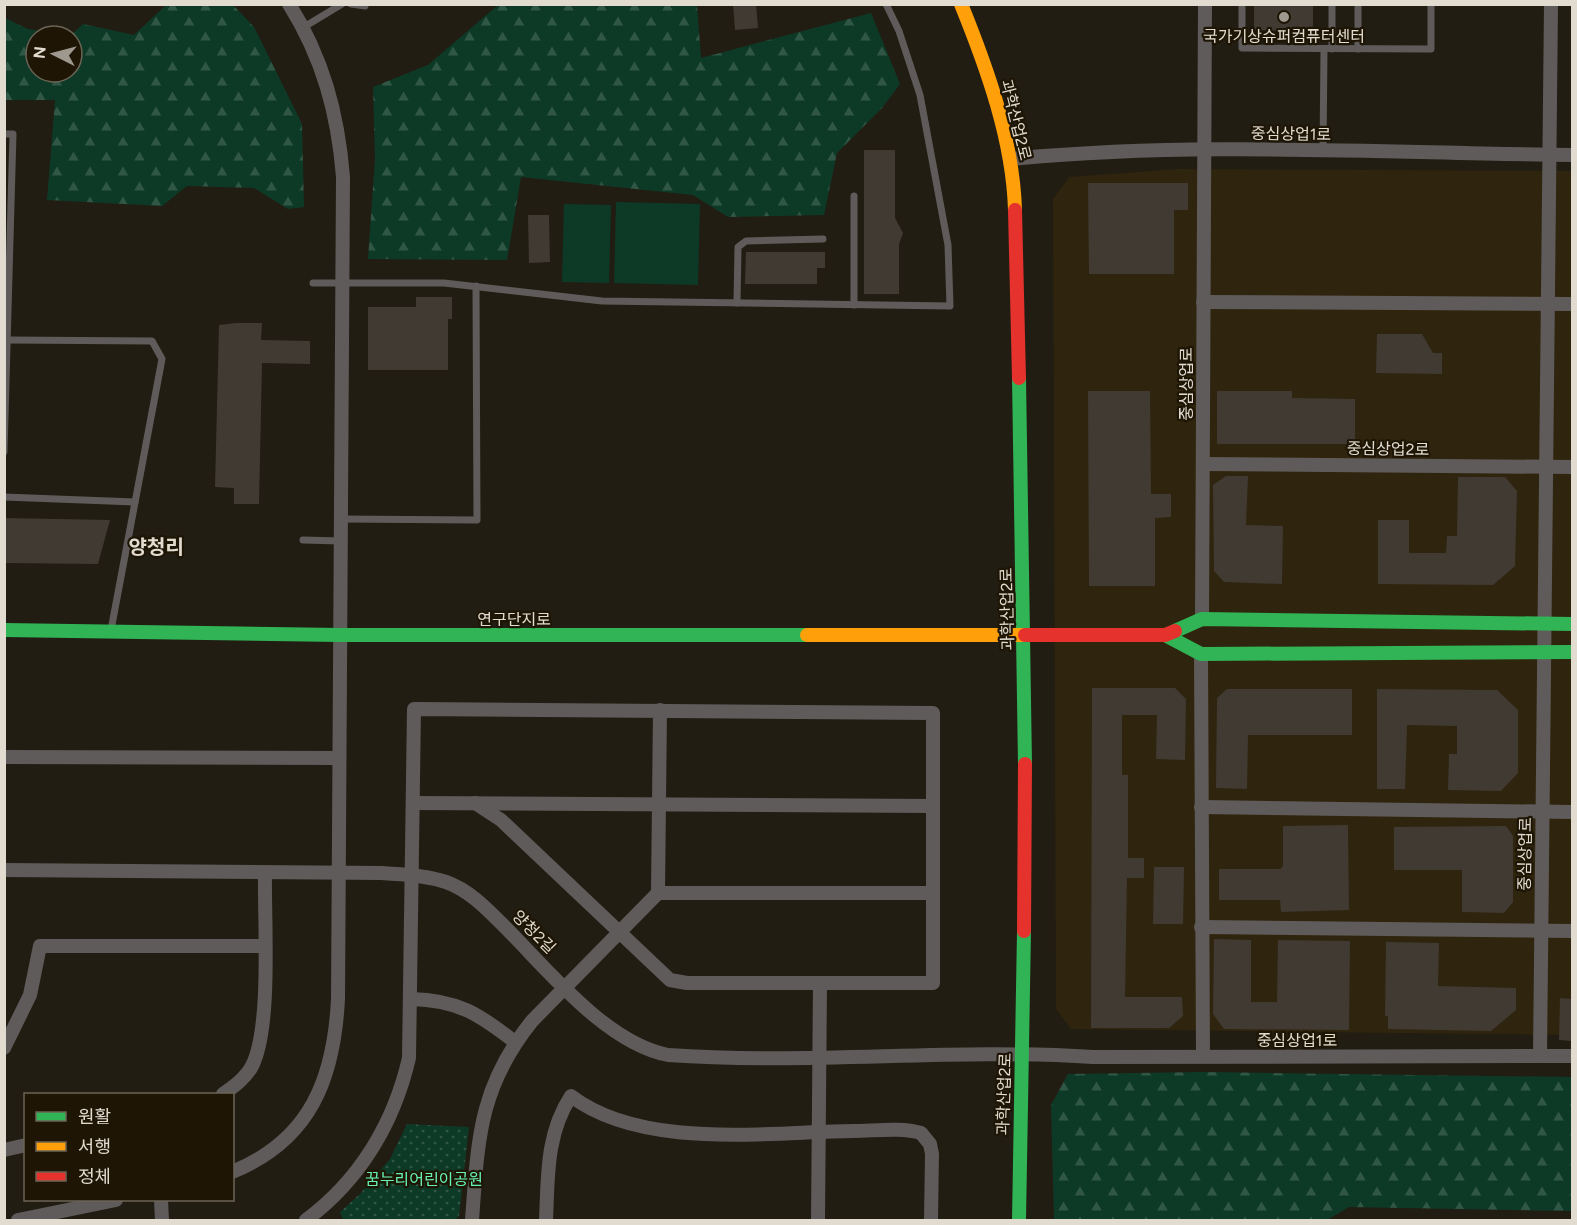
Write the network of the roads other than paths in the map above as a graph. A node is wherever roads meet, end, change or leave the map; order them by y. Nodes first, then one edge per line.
1 (289, 4) edge
2 (342, 4) edge
3 (351, 4) edge
4 (886, 4) edge
5 (961, 4) edge
6 (1205, 4) edge
7 (1242, 4) edge
8 (1332, 4) edge
9 (1358, 4) edge
10 (1431, 4) edge
11 (1551, 4) edge
12 (365, 6) dead end
13 (304, 27) junction
14 (1358, 49) junction
15 (1328, 50) junction
16 (4, 134) edge
17 (1203, 149) junction
18 (1323, 151) junction
19 (1549, 155) junction
20 (1572, 155) edge
21 (1010, 159) junction
22 (854, 196) dead end
23 (823, 239) dead end
24 (313, 283) dead end
25 (343, 284) junction
26 (476, 286) junction
27 (1203, 302) junction
28 (737, 303) junction
29 (1547, 304) junction
30 (1572, 304) edge
31 (854, 305) junction
32 (9, 340) junction
33 (7, 351) edge
34 (4, 452) edge
35 (1203, 464) junction
36 (1546, 467) junction
37 (1572, 467) edge
38 (4, 497) edge
39 (135, 502) junction
40 (340, 519) junction
41 (303, 540) dead end
42 (340, 541) junction
43 (1202, 619) junction
44 (1544, 624) junction
45 (1572, 624) edge
46 (4, 630) edge
47 (110, 633) junction
48 (339, 635) junction
49 (1024, 635) junction
50 (1165, 635) junction
51 (1544, 652) junction
52 (1572, 652) edge
53 (1202, 654) junction
54 (660, 710) junction
55 (4, 757) edge
56 (339, 758) junction
57 (413, 803) junction
58 (475, 803) junction
59 (659, 804) junction
60 (933, 806) junction
61 (1201, 807) junction
62 (1542, 812) junction
63 (1572, 812) edge
64 (4, 870) edge
65 (265, 873) junction
66 (339, 873) junction
67 (412, 875) junction
68 (658, 893) junction
69 (933, 893) junction
70 (1201, 927) junction
71 (1541, 931) junction
72 (1572, 932) edge
73 (619, 933) junction
74 (264, 946) junction
75 (820, 983) junction
76 (566, 987) junction
77 (411, 999) junction
78 (515, 1042) junction
79 (4, 1048) edge
80 (1022, 1052) junction
81 (1203, 1056) junction
82 (1540, 1056) junction
83 (1572, 1056) edge
84 (820, 1057) junction
85 (225, 1093) edge
86 (819, 1132) junction
87 (24, 1146) edge
88 (4, 1150) edge
89 (234, 1171) edge
90 (111, 1201) edge
91 (161, 1201) edge
92 (307, 1220) edge
93 (18, 1221) edge
94 (162, 1221) edge
95 (472, 1221) edge
96 (546, 1221) edge
97 (818, 1221) edge
98 (931, 1221) edge
99 (1019, 1221) edge

1 - 13 street
2 - 13 lane
3 - 12 lane
4 - 31 lane
5 - 21 street, 과학산업2로
6 - 17 street, 중심상업로
7 - 15 lane
8 - 15 lane
9 - 14 lane
10 - 14 lane
11 - 19 street, 중심상업로
13 - 25 street
14 - 15 lane
15 - 18 lane
16 - 32 lane
17 - 18 street, 중심상업1로
17 - 21 street, 중심상업1로
17 - 27 street, 중심상업로
18 - 19 street, 중심상업1로
19 - 20 street, 중심상업1로
19 - 29 street, 중심상업로
21 - 49 street, 과학산업2로
22 - 31 lane
23 - 28 lane
24 - 25 lane
25 - 26 lane
25 - 40 street
26 - 28 lane
26 - 40 lane
27 - 29 street
27 - 35 street, 중심상업로
28 - 31 lane
29 - 30 street
29 - 36 street, 중심상업로
32 - 33 lane
32 - 39 lane
33 - 34 lane
35 - 36 street, 중심상업2로
35 - 43 street, 중심상업로
36 - 37 street, 중심상업2로
36 - 44 street, 중심상업로
38 - 39 lane
39 - 47 lane
40 - 42 street
41 - 42 lane
42 - 48 street
43 - 44 street
43 - 50 street
44 - 45 street
44 - 51 street, 중심상업로
46 - 47 street, 연구단지로
47 - 48 street, 연구단지로
48 - 49 street, 연구단지로
48 - 56 street
49 - 50 street
49 - 80 street, 과학산업2로
50 - 53 street
51 - 52 street
51 - 53 street
51 - 62 street, 중심상업로
53 - 61 street
54 - 57 street
54 - 59 street
54 - 60 street
55 - 56 street
56 - 66 street
57 - 58 street
57 - 67 street
58 - 59 street
58 - 73 street
59 - 60 street
59 - 68 street
60 - 69 street
61 - 62 street
61 - 70 street
62 - 63 street
62 - 71 street, 중심상업로
64 - 65 street, 양청2길
65 - 66 street, 양청2길
65 - 74 street
66 - 67 street, 양청2길
66 - 89 street
67 - 76 street, 양청2길
67 - 77 street
68 - 69 street
68 - 73 street
69 - 75 street
70 - 71 street
70 - 81 street
71 - 72 street
71 - 82 street, 중심상업로
73 - 75 street
73 - 76 street
74 - 79 street
74 - 85 street
75 - 84 street
76 - 78 street
76 - 84 street, 양청2길
77 - 78 street
77 - 92 street
78 - 95 street
80 - 81 street, 중심상업1로
80 - 84 street, 양청2길
80 - 99 street, 과학산업2로
81 - 82 street, 중심상업1로
82 - 83 street, 중심상업1로
84 - 86 street
86 - 96 street
86 - 97 street
86 - 98 street
87 - 88 street
90 - 93 street
91 - 94 street

